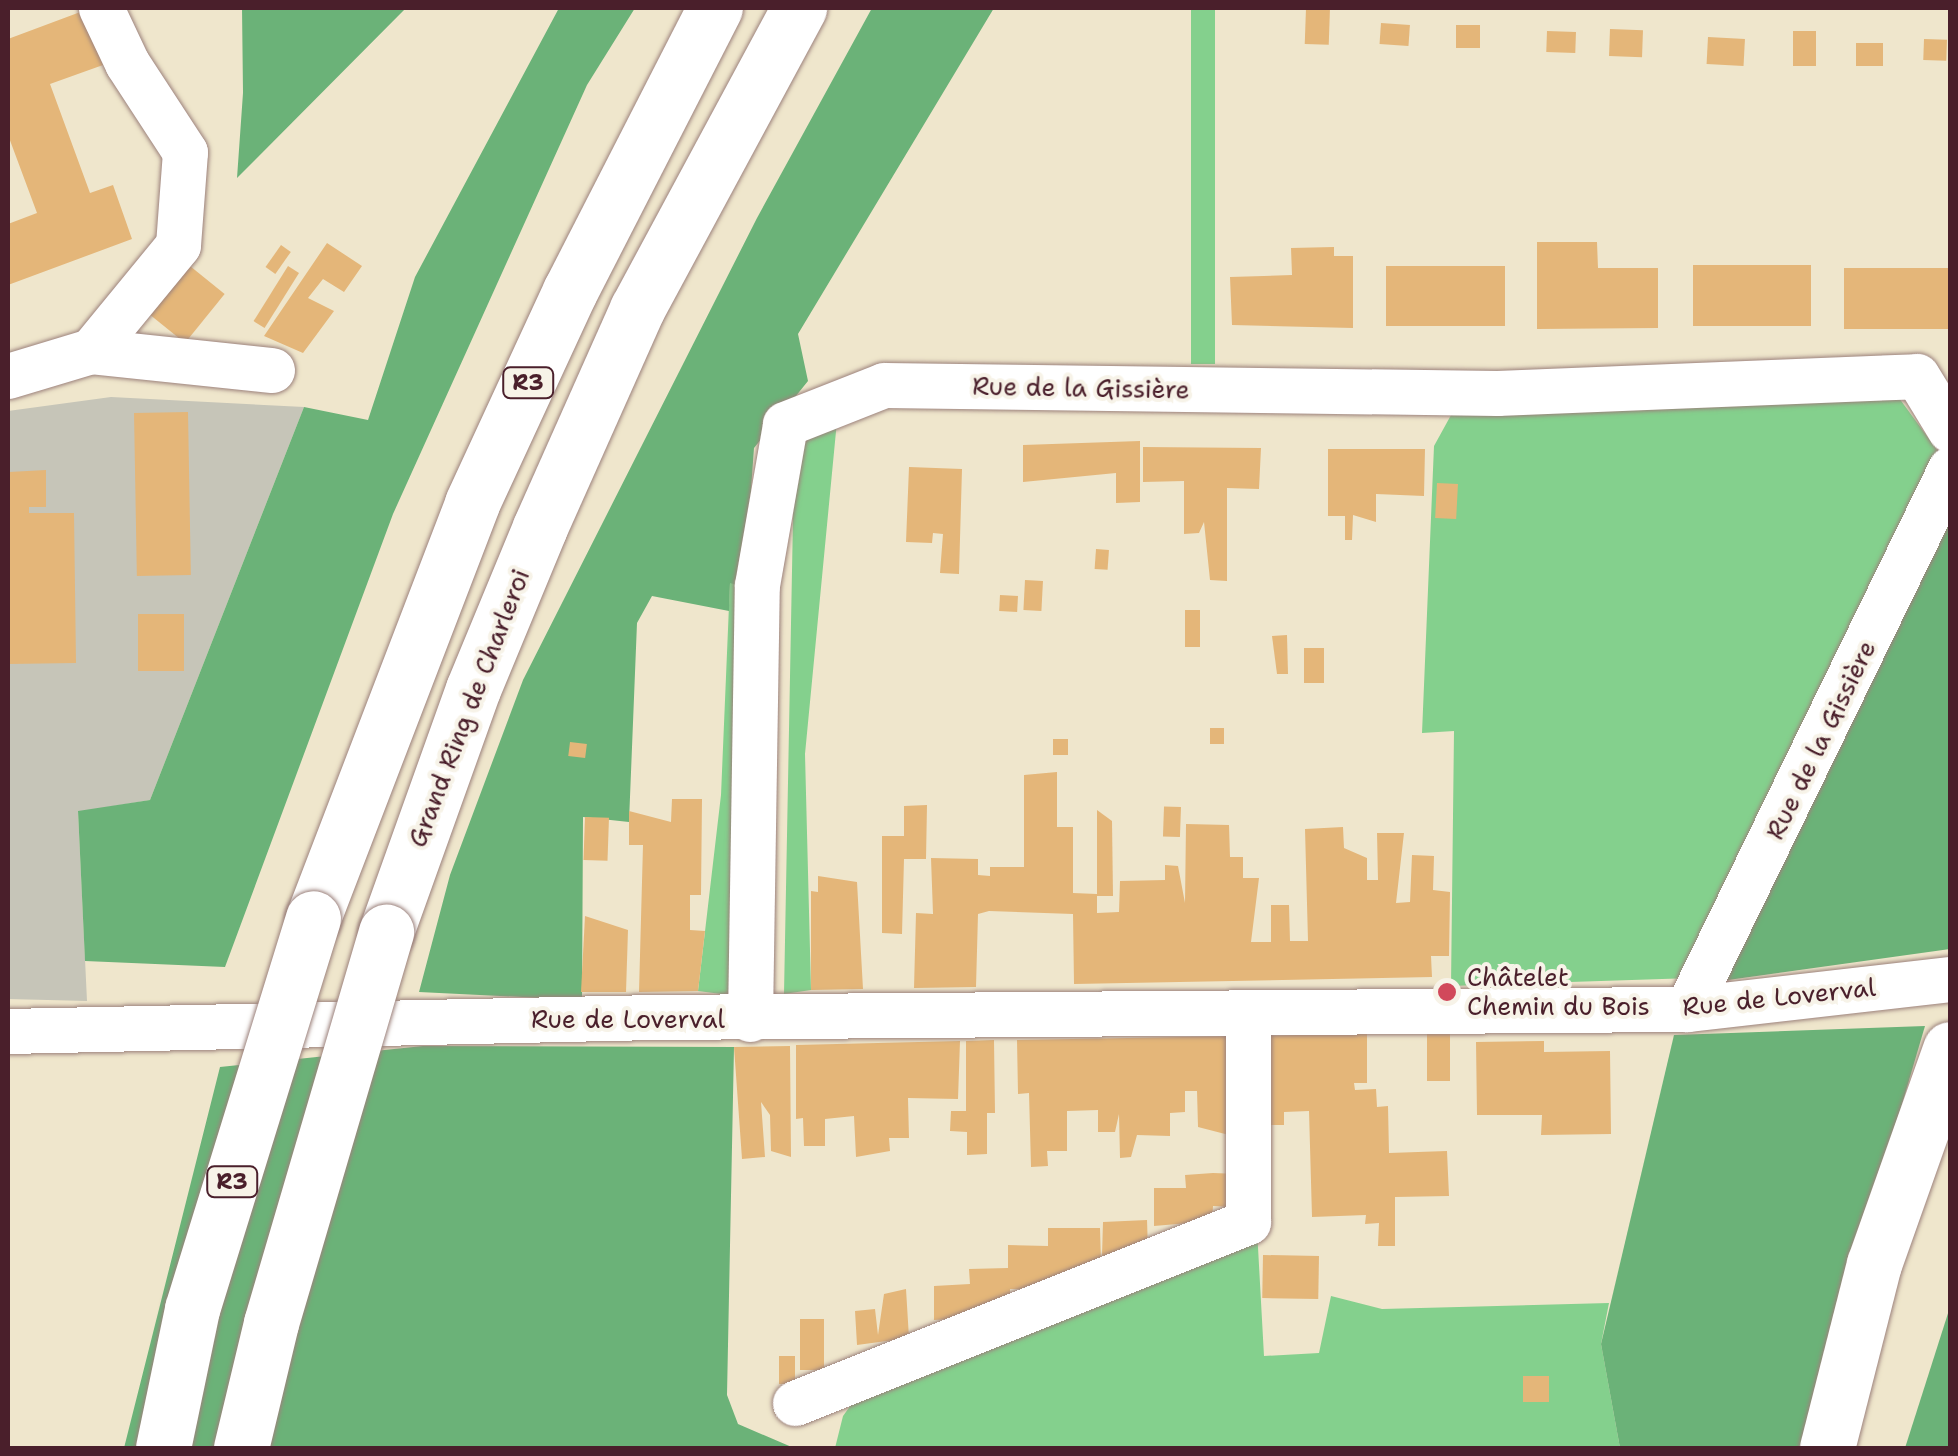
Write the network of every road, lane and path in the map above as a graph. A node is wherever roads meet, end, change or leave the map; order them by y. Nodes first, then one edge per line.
1 (101, 8) edge
2 (716, 8) edge
3 (799, 8) edge
4 (91, 352) junction
5 (272, 370) dead end
6 (8, 376) edge
7 (1950, 430) edge
8 (1950, 469) edge
9 (1950, 979) edge
10 (1698, 1006) junction
11 (1248, 1012) junction
12 (750, 1019) junction
13 (8, 1031) edge
14 (1950, 1049) edge
15 (1950, 1130) edge
16 (795, 1403) dead end
17 (163, 1448) edge
18 (241, 1448) edge
19 (1827, 1448) edge
20 (1856, 1448) edge

1 - 4 street
2 - 17 main road, R3, bridge
3 - 18 main road, Grand Ring de Charleroi / R3, bridge
4 - 5 street
4 - 6 street
7 - 12 street, Rue de la Gissière
8 - 10 street, Rue de la Gissière
9 - 10 street, Rue de Loverval
10 - 11 street, Rue de Loverval
11 - 12 street, Rue de Loverval
11 - 16 street
12 - 13 street, Rue de Loverval
14 - 19 main road
15 - 20 main road

